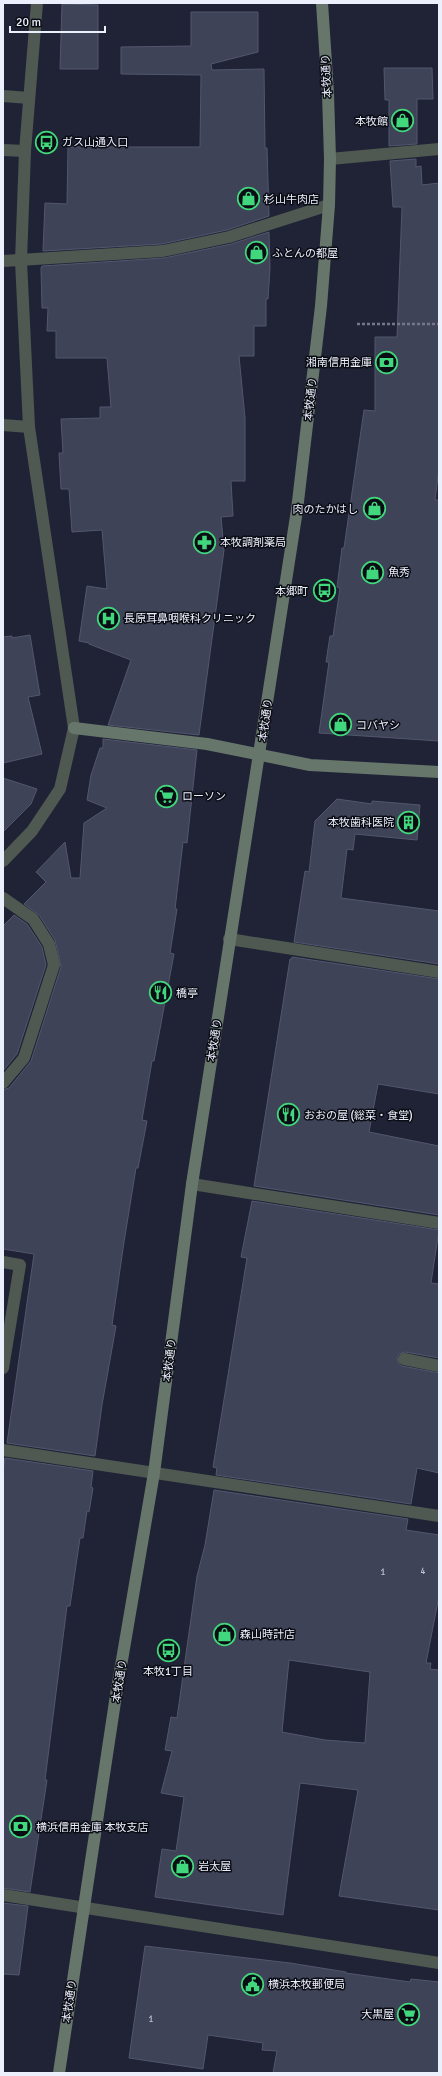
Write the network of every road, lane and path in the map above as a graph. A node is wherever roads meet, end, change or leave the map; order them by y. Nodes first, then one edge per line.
1 (38, 3) edge
2 (322, 3) edge
3 (3, 96) edge
4 (29, 98) junction
5 (439, 149) edge
6 (3, 150) edge
7 (25, 151) junction
8 (330, 159) junction
9 (328, 205) junction
10 (3, 261) edge
11 (21, 261) junction
12 (357, 324) dead end
13 (439, 324) edge
14 (3, 425) edge
15 (29, 427) junction
16 (74, 728) junction
17 (260, 754) junction
18 (439, 772) edge
19 (3, 861) edge
20 (3, 898) edge
21 (229, 939) junction
22 (439, 972) edge
23 (3, 1083) edge
24 (192, 1184) junction
25 (439, 1223) edge
26 (3, 1262) edge
27 (404, 1359) dead end
28 (439, 1366) edge
29 (3, 1368) edge
30 (3, 1450) edge
31 (154, 1473) junction
32 (439, 1516) edge
33 (3, 1895) edge
34 (83, 1907) junction
35 (439, 1963) edge
36 (59, 2073) edge

1 - 4 street
2 - 8 street, 本牧通り
3 - 4 street
4 - 7 street
5 - 8 street
6 - 7 street
7 - 11 street
8 - 9 street, 本牧通り
9 - 11 street
9 - 17 street, 本牧通り
10 - 11 street
11 - 15 street
12 - 13 path
14 - 15 street
15 - 16 street
16 - 17 street
16 - 19 street
17 - 18 street
17 - 21 street, 本牧通り
20 - 23 street
21 - 22 street
21 - 24 street, 本牧通り
24 - 25 street
24 - 31 street, 本牧通り
26 - 29 street
27 - 28 street
30 - 31 street
31 - 32 street
31 - 34 street, 本牧通り
33 - 34 street
34 - 35 street
34 - 36 street, 本牧通り

